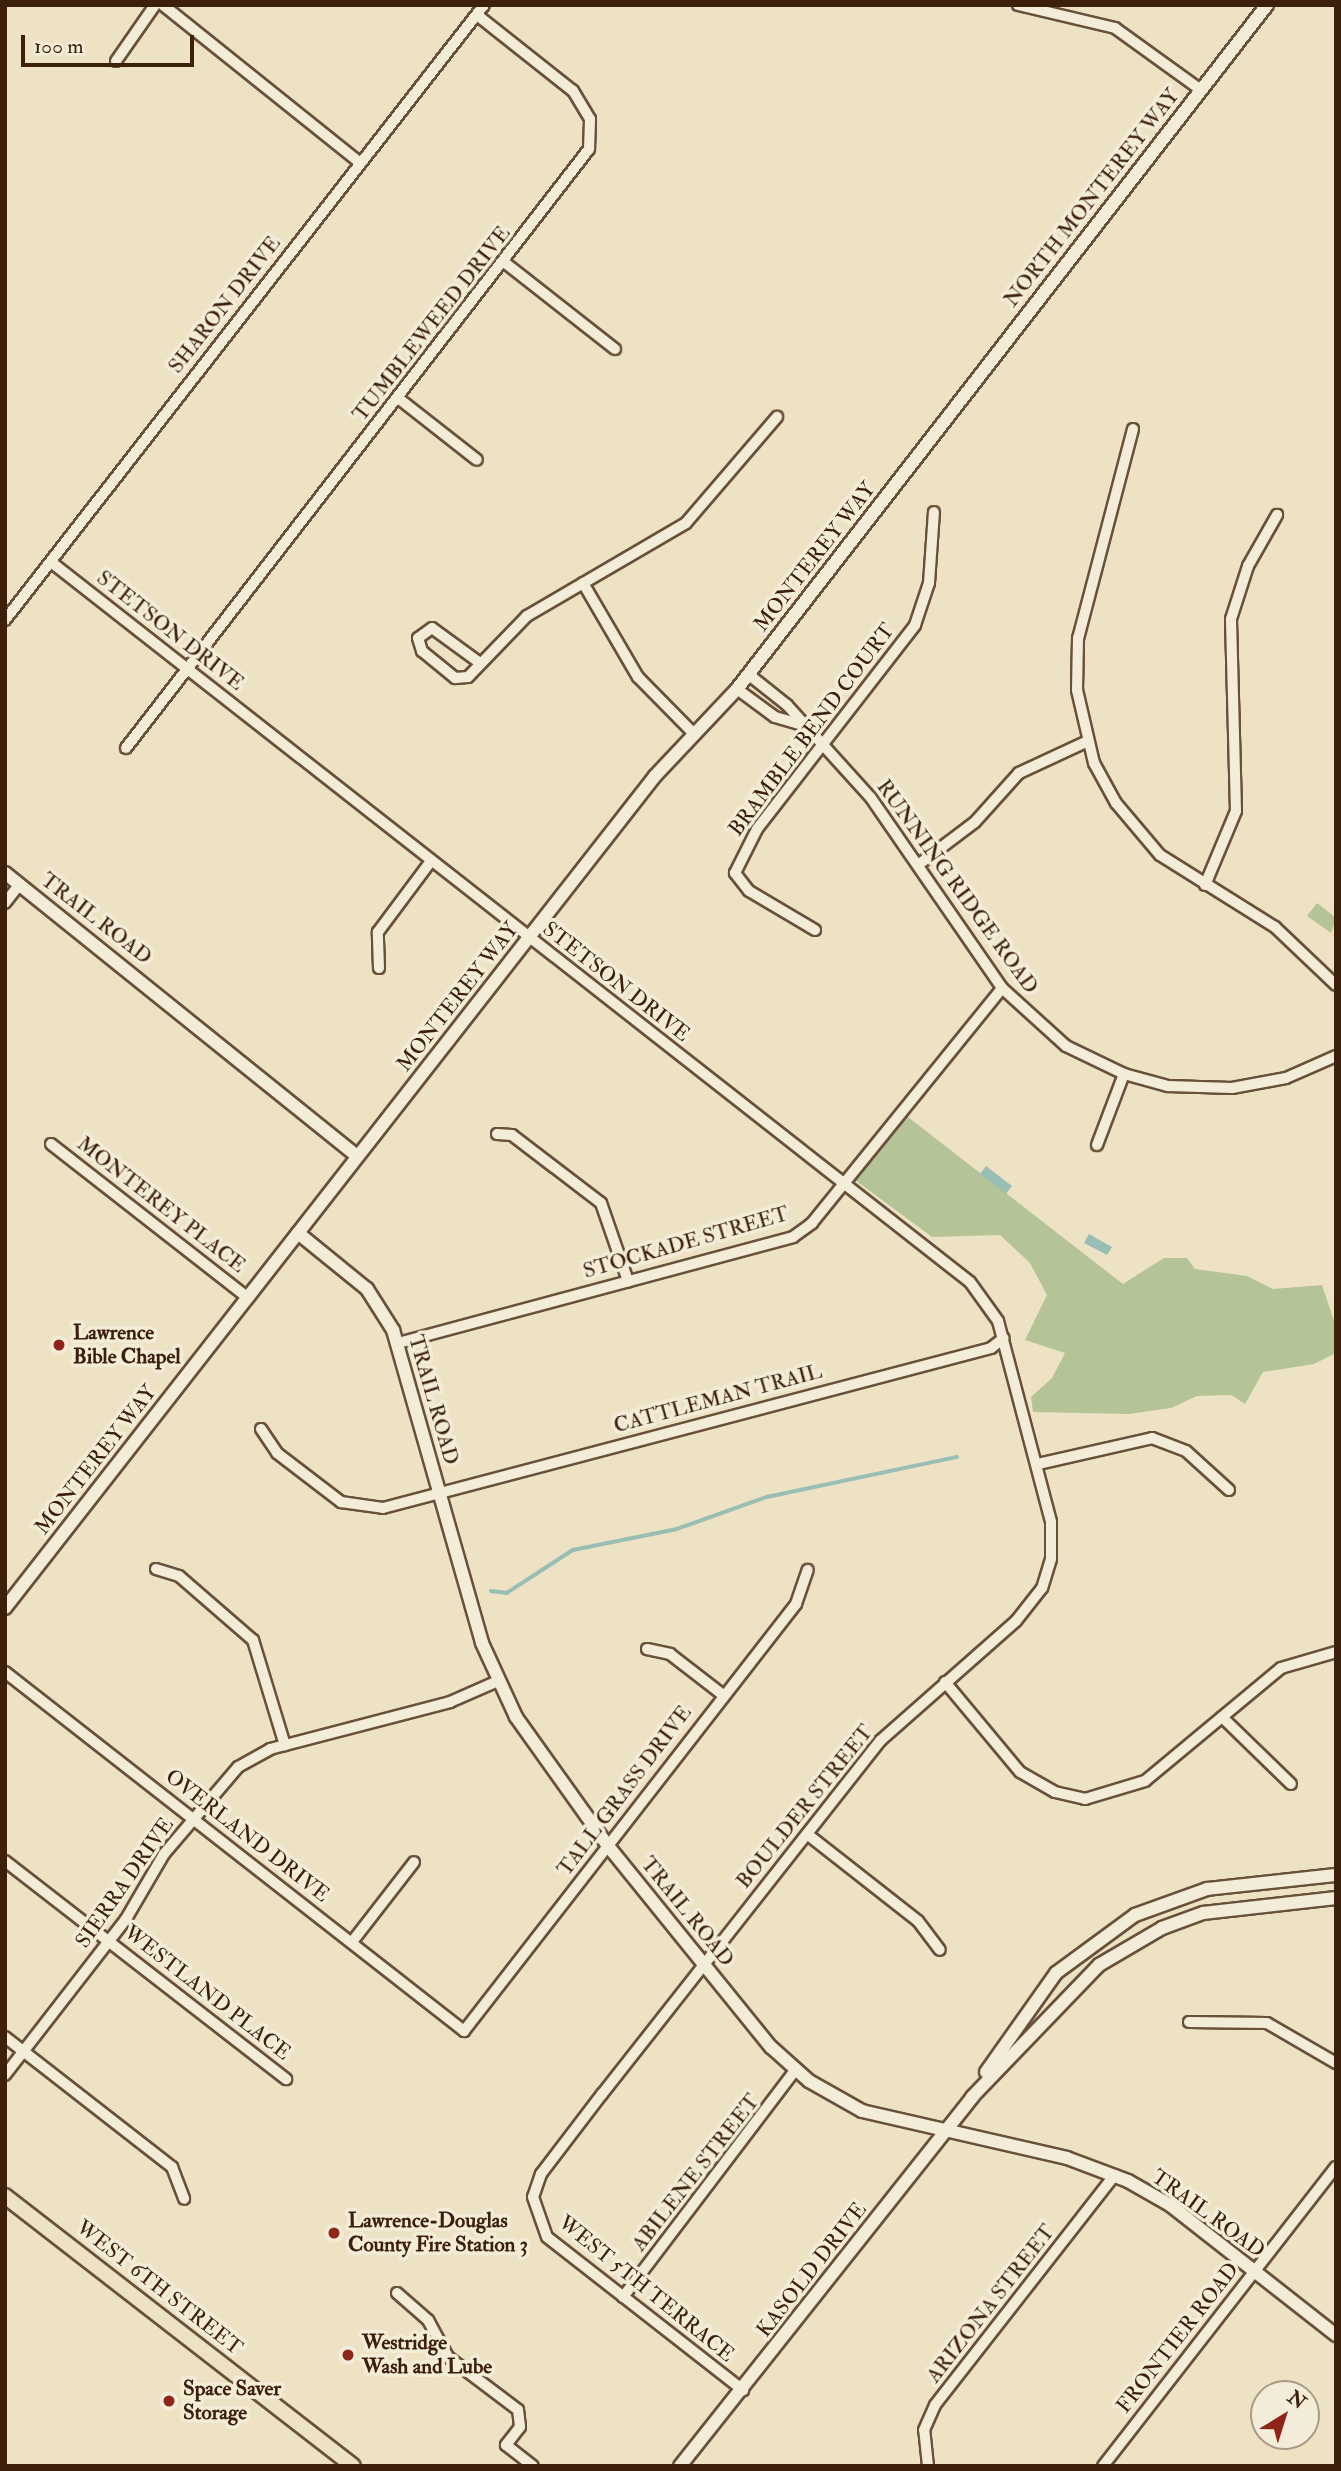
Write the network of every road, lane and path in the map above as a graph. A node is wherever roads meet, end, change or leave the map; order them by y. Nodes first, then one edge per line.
1 (155, 5) edge
2 (163, 5) edge
3 (484, 5) edge
4 (1018, 5) edge
5 (1267, 5) edge
6 (477, 15) junction
7 (116, 61) dead end
8 (1201, 90) junction
9 (360, 163) junction
10 (504, 262) junction
11 (615, 349) dead end
12 (398, 398) junction
13 (948, 415) joint
14 (777, 417) dead end
15 (1133, 429) dead end
16 (477, 460) dead end
17 (934, 513) dead end
18 (1277, 515) dead end
19 (51, 562) junction
20 (583, 583) junction
21 (5, 620) edge
22 (480, 663) junction
23 (188, 668) junction
24 (748, 674) junction
25 (737, 689) junction
26 (799, 724) junction
27 (694, 734) junction
28 (1088, 741) junction
29 (821, 744) junction
30 (126, 748) dead end
31 (431, 861) junction
32 (918, 865) junction
33 (5, 873) edge
34 (19, 885) junction
35 (1205, 885) junction
36 (5, 903) edge
37 (815, 930) dead end
38 (530, 939) junction
39 (379, 968) dead end
40 (1336, 985) edge
41 (1002, 988) junction
42 (1336, 1056) edge
43 (1124, 1074) junction
44 (497, 1134) dead end
45 (51, 1144) dead end
46 (1097, 1145) dead end
47 (357, 1156) junction
48 (843, 1183) junction
49 (298, 1233) junction
50 (628, 1281) junction
51 (247, 1297) junction
52 (1004, 1338) junction
53 (398, 1343) junction
54 (1027, 1424) joint
55 (261, 1429) dead end
56 (1038, 1464) junction
57 (1229, 1490) dead end
58 (439, 1493) junction
59 (156, 1569) dead end
60 (808, 1570) dead end
61 (5, 1608) edge
62 (647, 1649) dead end
63 (1336, 1652) edge
64 (5, 1672) edge
65 (498, 1681) junction
66 (944, 1682) junction
67 (723, 1695) junction
68 (1222, 1717) junction
69 (285, 1745) junction
70 (1291, 1784) dead end
71 (194, 1819) junction
72 (807, 1834) junction
73 (608, 1846) junction
74 (5, 1861) edge
75 (414, 1862) dead end
76 (1336, 1875) edge
77 (1336, 1898) edge
78 (109, 1942) junction
79 (352, 1942) junction
80 (940, 1950) dead end
81 (705, 1964) junction
82 (1189, 2022) dead end
83 (464, 2031) joint
84 (5, 2037) edge
85 (24, 2051) junction
86 (1336, 2063) edge
87 (795, 2070) junction
88 (5, 2075) edge
89 (286, 2079) dead end
90 (972, 2097) junction
91 (945, 2132) junction
92 (1336, 2167) edge
93 (1115, 2175) junction
94 (5, 2196) edge
95 (184, 2199) dead end
96 (534, 2212) joint
97 (1255, 2271) junction
98 (397, 2293) dead end
99 (623, 2297) junction
100 (1336, 2334) edge
101 (743, 2390) junction
102 (352, 2466) edge
103 (533, 2466) edge
104 (680, 2466) edge
105 (928, 2466) edge
106 (1103, 2466) edge

1 - 7 street
2 - 9 street
3 - 6 street, SHARON DRIVE
4 - 8 street
5 - 8 street, NORTH MONTEREY WAY
6 - 9 street, SHARON DRIVE
6 - 10 street, TUMBLEWEED DRIVE
8 - 13 street, NORTH MONTEREY WAY
9 - 19 street, SHARON DRIVE
10 - 11 street
10 - 12 street, TUMBLEWEED DRIVE
12 - 16 street
12 - 23 street, TUMBLEWEED DRIVE
13 - 24 street, MONTEREY WAY
14 - 20 street
15 - 28 street
17 - 29 street, BRAMBLE BEND COURT
18 - 35 street
19 - 21 street, SHARON DRIVE
19 - 23 street, STETSON DRIVE
20 - 22 street
20 - 27 street
22 - 22 street
23 - 30 street, TUMBLEWEED DRIVE
23 - 31 street, STETSON DRIVE
24 - 25 street, MONTEREY WAY
24 - 26 street, RUNNING RIDGE ROAD
25 - 26 street, RUNNING RIDGE ROAD
25 - 27 street, MONTEREY WAY
26 - 29 street, RUNNING RIDGE ROAD
27 - 38 street, MONTEREY WAY
28 - 32 street
28 - 35 street
29 - 32 street, RUNNING RIDGE ROAD
29 - 37 street, BRAMBLE BEND COURT
31 - 38 street, STETSON DRIVE
31 - 39 street
32 - 41 street, RUNNING RIDGE ROAD
33 - 34 street, TRAIL ROAD
34 - 36 street
34 - 47 street, TRAIL ROAD
35 - 40 street
38 - 47 street, MONTEREY WAY
38 - 48 street, STETSON DRIVE
41 - 43 street, RUNNING RIDGE ROAD
41 - 48 street, STOCKADE STREET
42 - 43 street, RUNNING RIDGE ROAD
43 - 46 street
44 - 50 street
45 - 51 street, MONTEREY PLACE
47 - 49 street, MONTEREY WAY
48 - 50 street, STOCKADE STREET
48 - 52 street, STETSON DRIVE
49 - 51 street, MONTEREY WAY
49 - 53 street, TRAIL ROAD
50 - 53 street, STOCKADE STREET
51 - 61 street, MONTEREY WAY
52 - 54 street, STETSON DRIVE
52 - 58 street, CATTLEMAN TRAIL
53 - 58 street, TRAIL ROAD
54 - 56 street, BOULDER STREET
55 - 58 street, CATTLEMAN TRAIL
56 - 57 street
56 - 66 street, BOULDER STREET
58 - 65 street, TRAIL ROAD
59 - 69 street
60 - 67 street, TALL GRASS DRIVE
62 - 67 street
63 - 68 street
64 - 71 street, OVERLAND DRIVE
65 - 69 street, SIERRA DRIVE
65 - 73 street, TRAIL ROAD
66 - 68 street
66 - 72 street, BOULDER STREET
67 - 73 street, TALL GRASS DRIVE
68 - 70 street
69 - 71 street, SIERRA DRIVE
71 - 78 street, SIERRA DRIVE
71 - 79 street, OVERLAND DRIVE
72 - 80 street
72 - 81 street, BOULDER STREET
73 - 81 street, TRAIL ROAD
73 - 83 street, TALL GRASS DRIVE
74 - 78 street, WESTLAND PLACE
75 - 79 street
76 - 90 street, KASOLD DRIVE
77 - 90 street, KASOLD DRIVE
78 - 85 street, SIERRA DRIVE
78 - 89 street, WESTLAND PLACE
79 - 83 street, OVERLAND DRIVE
81 - 87 street, TRAIL ROAD
81 - 96 street, BOULDER STREET
82 - 86 street
84 - 85 street
85 - 88 street, SIERRA DRIVE
85 - 95 street
87 - 91 street, TRAIL ROAD
87 - 99 street, ABILENE STREET
90 - 91 street, KASOLD DRIVE
91 - 93 street, TRAIL ROAD
91 - 101 street, KASOLD DRIVE
92 - 97 street, FRONTIER ROAD
93 - 97 street, TRAIL ROAD
93 - 105 street, ARIZONA STREET
94 - 102 main road, WEST 6TH STREET
96 - 99 street, WEST 5TH TERRACE
97 - 100 street, TRAIL ROAD
97 - 106 street, FRONTIER ROAD
98 - 103 street
99 - 101 street, WEST 5TH TERRACE
101 - 104 street, KASOLD DRIVE

